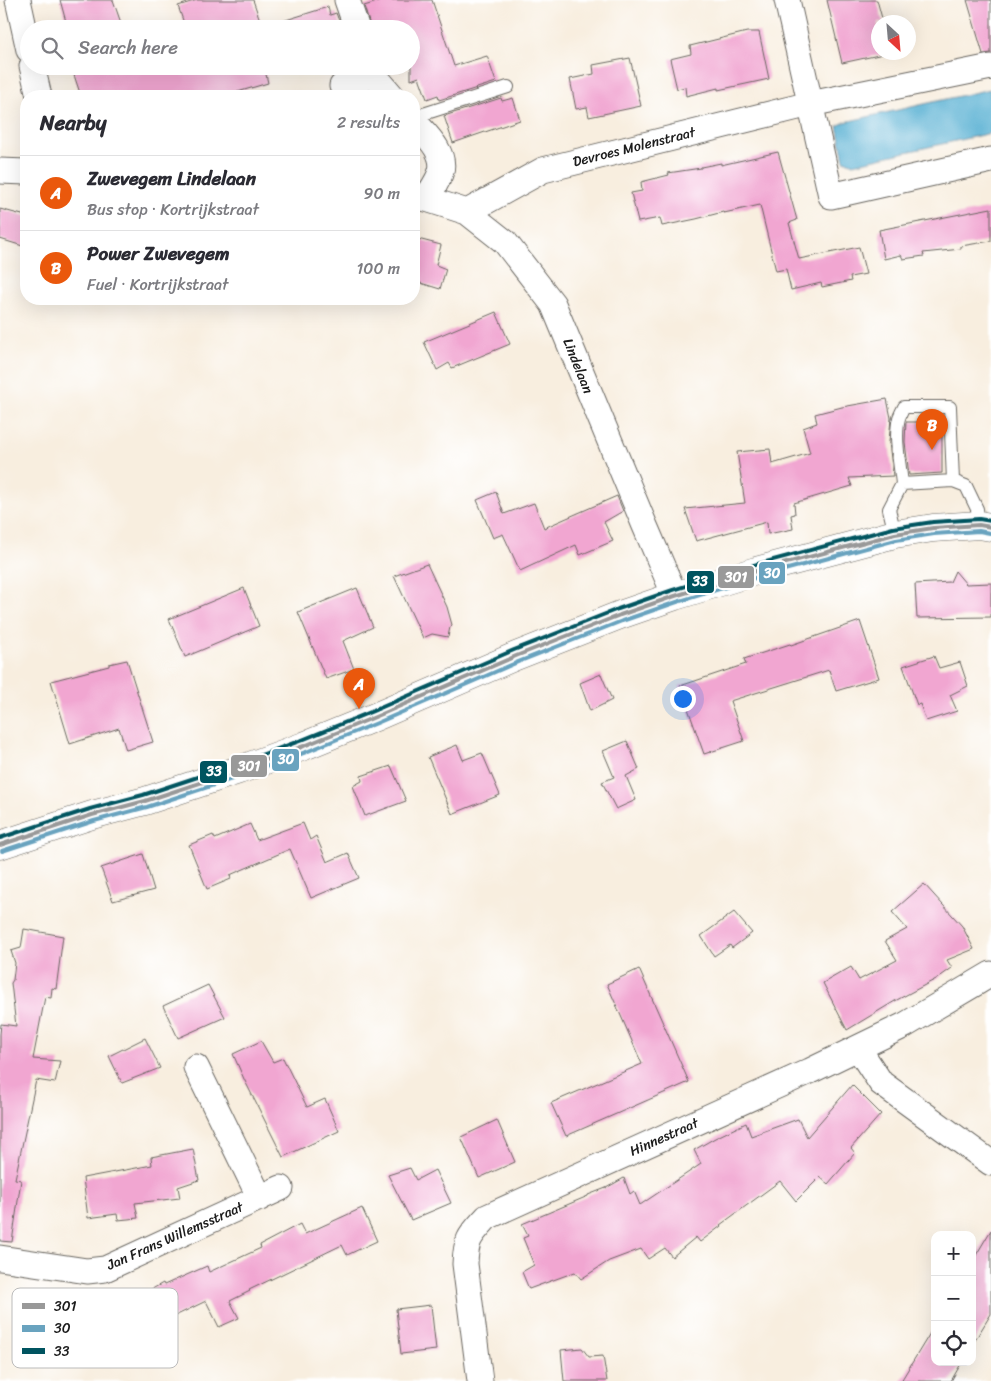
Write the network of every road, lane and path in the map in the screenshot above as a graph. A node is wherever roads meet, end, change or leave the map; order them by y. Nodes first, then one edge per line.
1 (18, 0) edge
2 (347, 0) edge
3 (788, 0) edge
4 (22, 20) edge
5 (354, 20) edge
6 (991, 67) edge
7 (34, 75) edge
8 (364, 75) edge
9 (375, 75) edge
10 (342, 86) dead end
11 (508, 86) dead end
12 (38, 90) edge
13 (387, 90) edge
14 (810, 104) junction
15 (420, 115) edge
16 (420, 128) edge
17 (991, 160) edge
18 (0, 171) edge
19 (20, 172) edge
20 (420, 197) edge
21 (466, 212) junction
22 (953, 481) junction
23 (902, 484) junction
24 (985, 526) edge
25 (895, 534) junction
26 (675, 596) junction
27 (0, 845) edge
28 (991, 974) edge
29 (858, 1048) junction
30 (196, 1067) dead end
31 (991, 1163) edge
32 (0, 1258) edge
33 (480, 1381) edge

1 - 4 street
2 - 5 street
3 - 14 street
6 - 14 street, Devroes Molenstraat
7 - 12 street
8 - 10 street
9 - 13 street
11 - 15 lane
14 - 17 street
14 - 21 street, Devroes Molenstraat
16 - 20 street
18 - 19 street
20 - 21 street, Lindelaan
21 - 26 street, Lindelaan
22 - 23 lane
22 - 23 lane
22 - 24 lane
23 - 25 lane
24 - 25 main road
25 - 26 main road
26 - 27 main road
28 - 29 street, Hinnestraat
29 - 31 street
29 - 33 street, Hinnestraat
30 - 32 street, Jan Frans Willemsstraat

